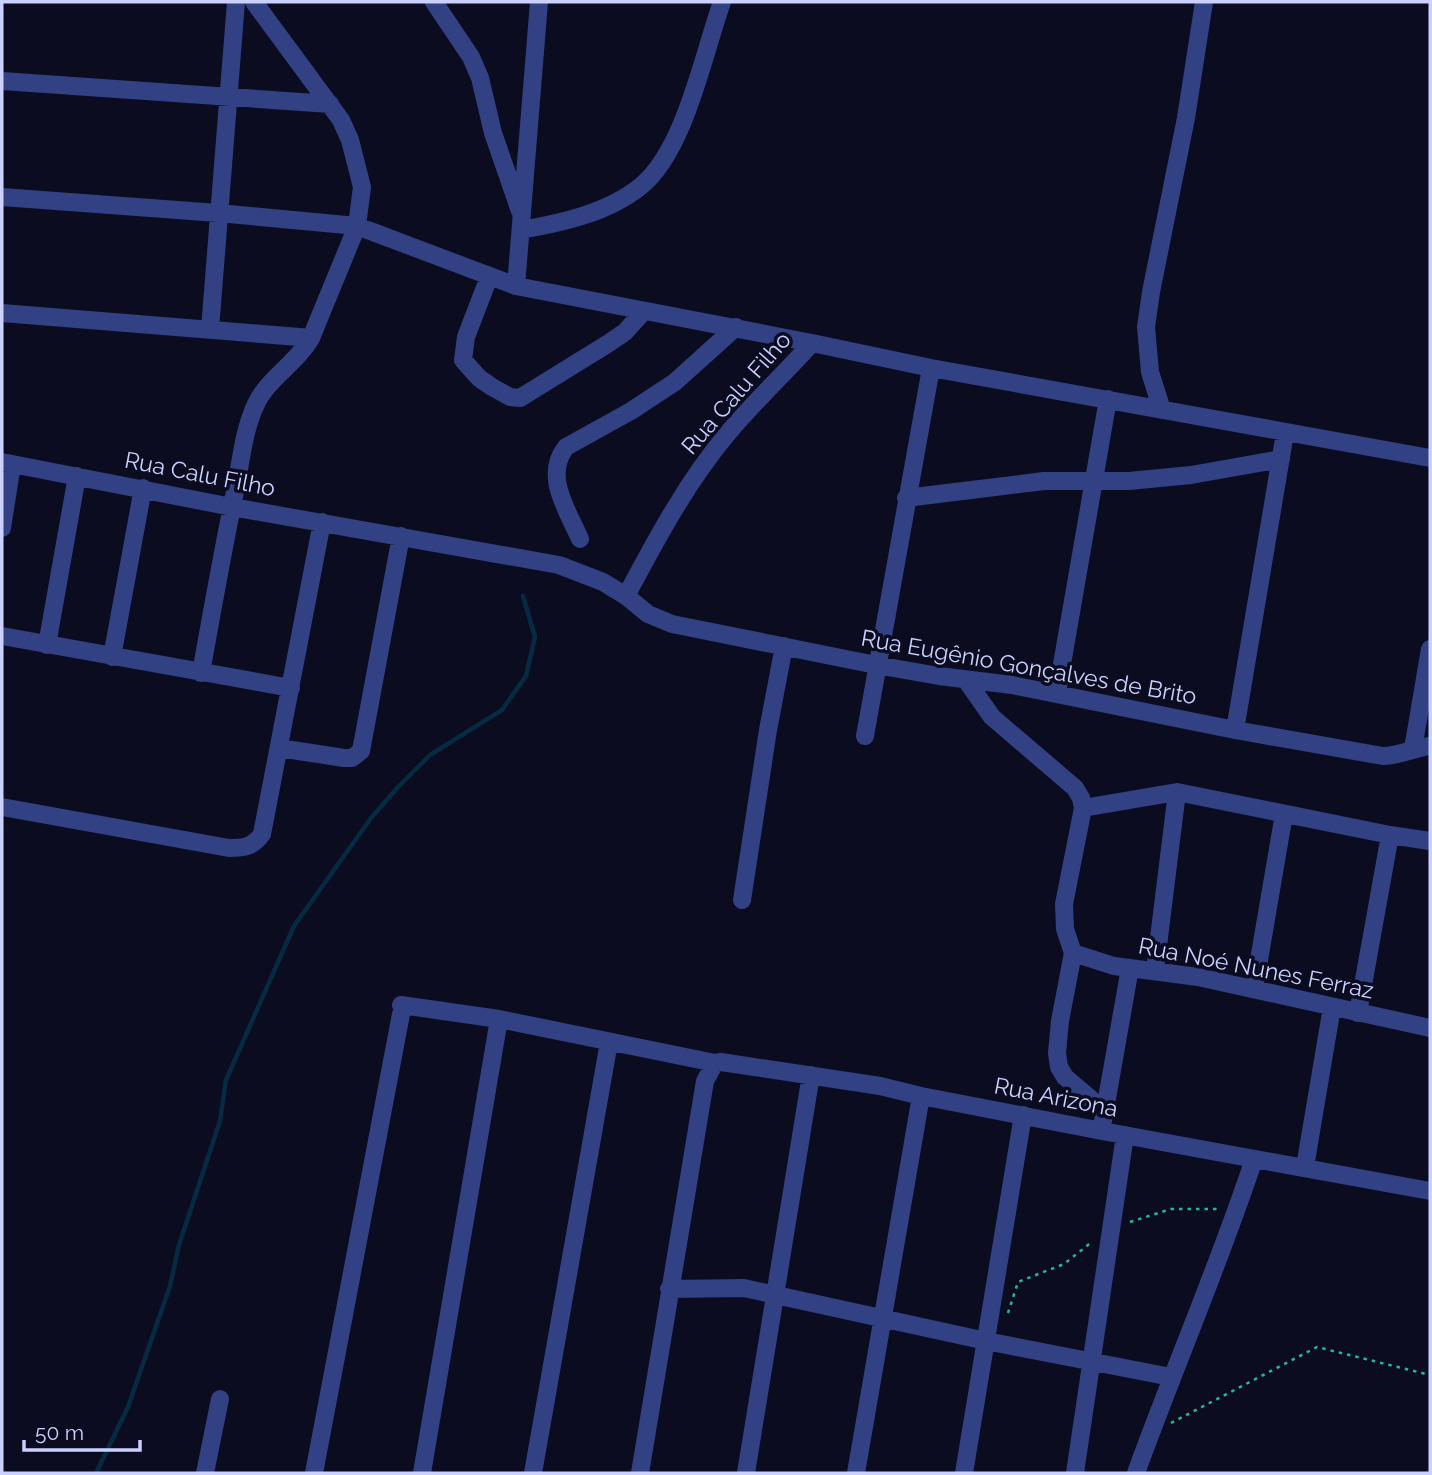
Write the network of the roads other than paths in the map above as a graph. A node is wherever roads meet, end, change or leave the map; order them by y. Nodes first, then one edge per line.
1 (236, 2) edge
2 (254, 2) edge
3 (434, 2) edge
4 (539, 2) edge
5 (722, 2) edge
6 (1204, 2) edge
7 (2, 81) edge
8 (227, 97) junction
9 (330, 104) junction
10 (2, 197) edge
11 (218, 213) junction
12 (522, 224) junction
13 (358, 226) junction
14 (489, 277) junction
15 (516, 286) junction
16 (643, 312) junction
17 (2, 313) edge
18 (736, 327) junction
19 (210, 329) junction
20 (311, 338) junction
21 (812, 344) junction
22 (931, 368) junction
23 (1108, 399) junction
24 (1162, 410) junction
25 (1284, 433) junction
26 (1430, 458) edge
27 (1281, 459) junction
28 (7, 463) edge
29 (77, 476) junction
30 (1093, 480) junction
31 (143, 488) junction
32 (906, 498) junction
33 (232, 507) junction
34 (322, 522) junction
35 (2, 528) edge
36 (401, 536) junction
37 (580, 540) dead end
38 (626, 596) junction
39 (2, 636) edge
40 (47, 645) junction
41 (784, 646) junction
42 (1430, 649) edge
43 (112, 657) junction
44 (876, 666) junction
45 (201, 673) junction
46 (966, 680) junction
47 (291, 688) junction
48 (1057, 693) junction
49 (1235, 730) junction
50 (865, 736) dead end
51 (279, 748) junction
52 (1421, 748) edge
53 (1177, 792) junction
54 (1082, 803) junction
55 (2, 807) edge
56 (1284, 814) junction
57 (1390, 835) junction
58 (1430, 841) edge
59 (742, 900) dead end
60 (1073, 953) junction
61 (1130, 968) junction
62 (1155, 970) junction
63 (1254, 989) junction
64 (1332, 1007) junction
65 (1358, 1013) junction
66 (499, 1019) junction
67 (1430, 1028) edge
68 (609, 1042) junction
69 (715, 1063) junction
70 (811, 1075) junction
71 (921, 1096) junction
72 (1105, 1111) junction
73 (1023, 1115) junction
74 (1102, 1131) junction
75 (1125, 1135) junction
76 (1254, 1158) junction
77 (1305, 1167) junction
78 (1430, 1191) edge
79 (669, 1289) junction
80 (776, 1294) junction
81 (883, 1317) junction
82 (986, 1341) junction
83 (1092, 1361) junction
84 (1171, 1377) junction
85 (220, 1399) dead end
86 (205, 1473) edge
87 (314, 1473) edge
88 (422, 1473) edge
89 (533, 1473) edge
90 (640, 1473) edge
91 (746, 1473) edge
92 (856, 1473) edge
93 (964, 1473) edge
94 (1075, 1473) edge
95 (1136, 1473) edge

1 - 8 street
2 - 9 street
3 - 12 street
4 - 12 street
5 - 12 street
6 - 24 street
7 - 8 street
8 - 9 street
8 - 11 street
9 - 13 street
10 - 11 street
11 - 13 street
11 - 19 street
12 - 15 street
13 - 14 street
13 - 20 street
14 - 15 street
14 - 16 street
15 - 16 street
16 - 18 street
17 - 19 street
18 - 21 street
18 - 37 street
19 - 20 street
20 - 33 street
21 - 22 street, Rua Calu Filho
21 - 38 street, Rua Calu Filho
22 - 23 street, Rua Calu Filho
22 - 32 street
23 - 24 street, Rua Calu Filho
23 - 30 street
24 - 25 street, Rua Calu Filho
25 - 26 street, Rua Calu Filho
25 - 27 street
27 - 30 street
27 - 49 street
28 - 29 street, Rua Calu Filho
28 - 35 street
29 - 31 street, Rua Calu Filho
29 - 40 street
30 - 32 street
30 - 48 street
31 - 33 street, Rua Calu Filho
31 - 43 street
32 - 44 street
33 - 34 street, Rua Calu Filho
33 - 45 street
34 - 36 street, Rua Calu Filho
34 - 47 street
36 - 38 street, Rua Calu Filho
36 - 51 street
38 - 41 street, Rua Eugênio Gonçalves de Brito
39 - 40 street
40 - 43 street
41 - 44 street, Rua Eugênio Gonçalves de Brito
41 - 59 street
42 - 52 street
43 - 45 street
44 - 46 street, Rua Eugênio Gonçalves de Brito
44 - 50 street
45 - 47 street
46 - 48 street, Rua Eugênio Gonçalves de Brito
46 - 54 street
47 - 51 street
48 - 49 street, Rua Eugênio Gonçalves de Brito
49 - 52 street, Rua Eugênio Gonçalves de Brito
51 - 55 street
53 - 54 street
53 - 56 street
53 - 62 street
54 - 60 street
56 - 57 street
56 - 63 street
57 - 58 street
57 - 65 street
60 - 61 street, Rua Noé Nunes Ferraz
60 - 72 street
61 - 62 street, Rua Noé Nunes Ferraz
61 - 72 street
62 - 63 street, Rua Noé Nunes Ferraz
63 - 64 street, Rua Noé Nunes Ferraz
64 - 65 street, Rua Noé Nunes Ferraz
64 - 77 street
65 - 67 street, Rua Noé Nunes Ferraz
66 - 68 street, Rua Arizona
66 - 87 street, Rua Arizona
66 - 88 street
68 - 69 street, Rua Arizona
68 - 89 street
69 - 70 street, Rua Arizona
69 - 79 street
70 - 71 street, Rua Arizona
70 - 80 street
71 - 73 street, Rua Arizona
71 - 81 street
72 - 74 street
73 - 74 street, Rua Arizona
73 - 82 street
74 - 75 street, Rua Arizona
75 - 76 street, Rua Arizona
75 - 83 street
76 - 77 street, Rua Arizona
76 - 84 street
77 - 78 street, Rua Arizona
79 - 80 street
79 - 90 street
80 - 81 street
80 - 91 street
81 - 82 street
81 - 92 street
82 - 83 street
82 - 93 street
83 - 84 street
83 - 94 street
84 - 95 street
85 - 86 street

